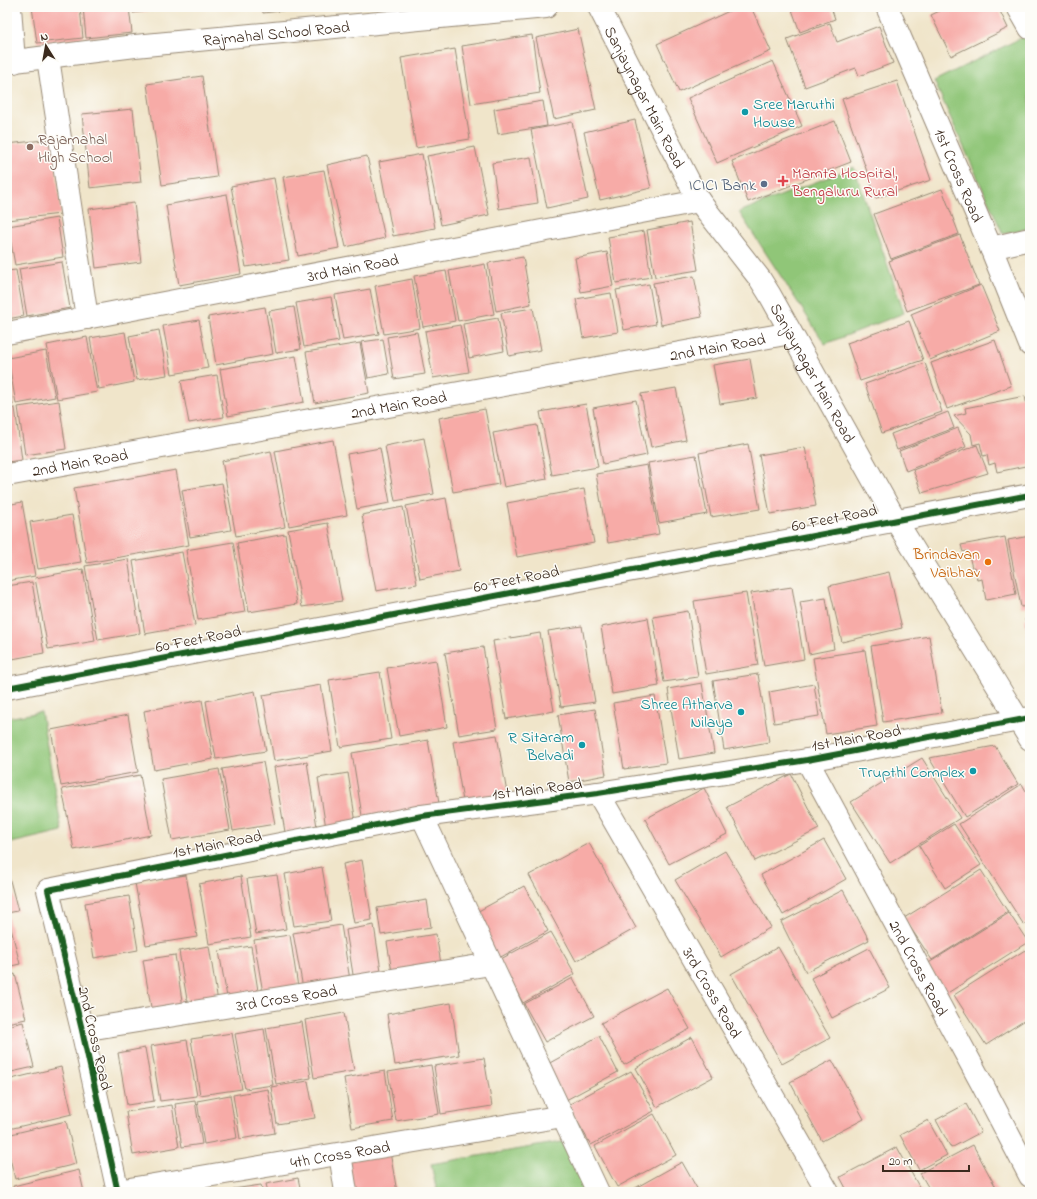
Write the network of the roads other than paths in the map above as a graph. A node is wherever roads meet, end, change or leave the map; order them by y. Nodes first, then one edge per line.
1 (10, 7) edge
2 (546, 7) edge
3 (599, 7) edge
4 (887, 7) edge
5 (1018, 7) edge
6 (1030, 28) edge
7 (48, 58) junction
8 (10, 62) edge
9 (699, 201) junction
10 (1030, 239) edge
11 (991, 248) junction
12 (87, 318) junction
13 (7, 333) edge
14 (791, 333) junction
15 (1030, 345) edge
16 (7, 475) edge
17 (1030, 495) edge
18 (895, 519) junction
19 (7, 688) edge
20 (1024, 719) edge
21 (1030, 739) edge
22 (807, 760) junction
23 (598, 793) junction
24 (422, 816) junction
25 (48, 890) joint
26 (491, 964) junction
27 (82, 1030) junction
28 (563, 1116) junction
29 (340, 1154) junction
30 (1030, 1176) edge
31 (118, 1192) edge
32 (346, 1192) edge
33 (598, 1192) edge
34 (828, 1192) edge

1 - 8 street
2 - 7 street, Rajmahal School Road
3 - 9 street, Sanjaynagar Main Road
4 - 11 street, 1st Cross Road
5 - 6 street
7 - 8 street, Rajmahal School Road
7 - 12 street
9 - 12 street, 3rd Main Road
9 - 14 street, Sanjaynagar Main Road
10 - 11 street
11 - 15 street, 1st Cross Road
12 - 13 street, 3rd Main Road
14 - 16 street, 2nd Main Road
14 - 18 street, Sanjaynagar Main Road
17 - 18 street, 60 Feet Road
18 - 19 street, 60 Feet Road
18 - 20 street, Sanjaynagar Main Road
20 - 21 street, Sanjaynagar Main Road
20 - 22 street, 1st Main Road
22 - 23 street, 1st Main Road
22 - 30 street, 2nd Cross Road
23 - 24 street, 1st Main Road
23 - 34 street, 3rd Cross Road
24 - 25 street, 1st Main Road
24 - 26 street
25 - 27 street, 2nd Cross Road
26 - 27 street, 3rd Cross Road
26 - 28 street
27 - 31 street, 2nd Cross Road
28 - 29 street, 4th Cross Road
28 - 33 street
29 - 31 street, 4th Cross Road
29 - 32 street

